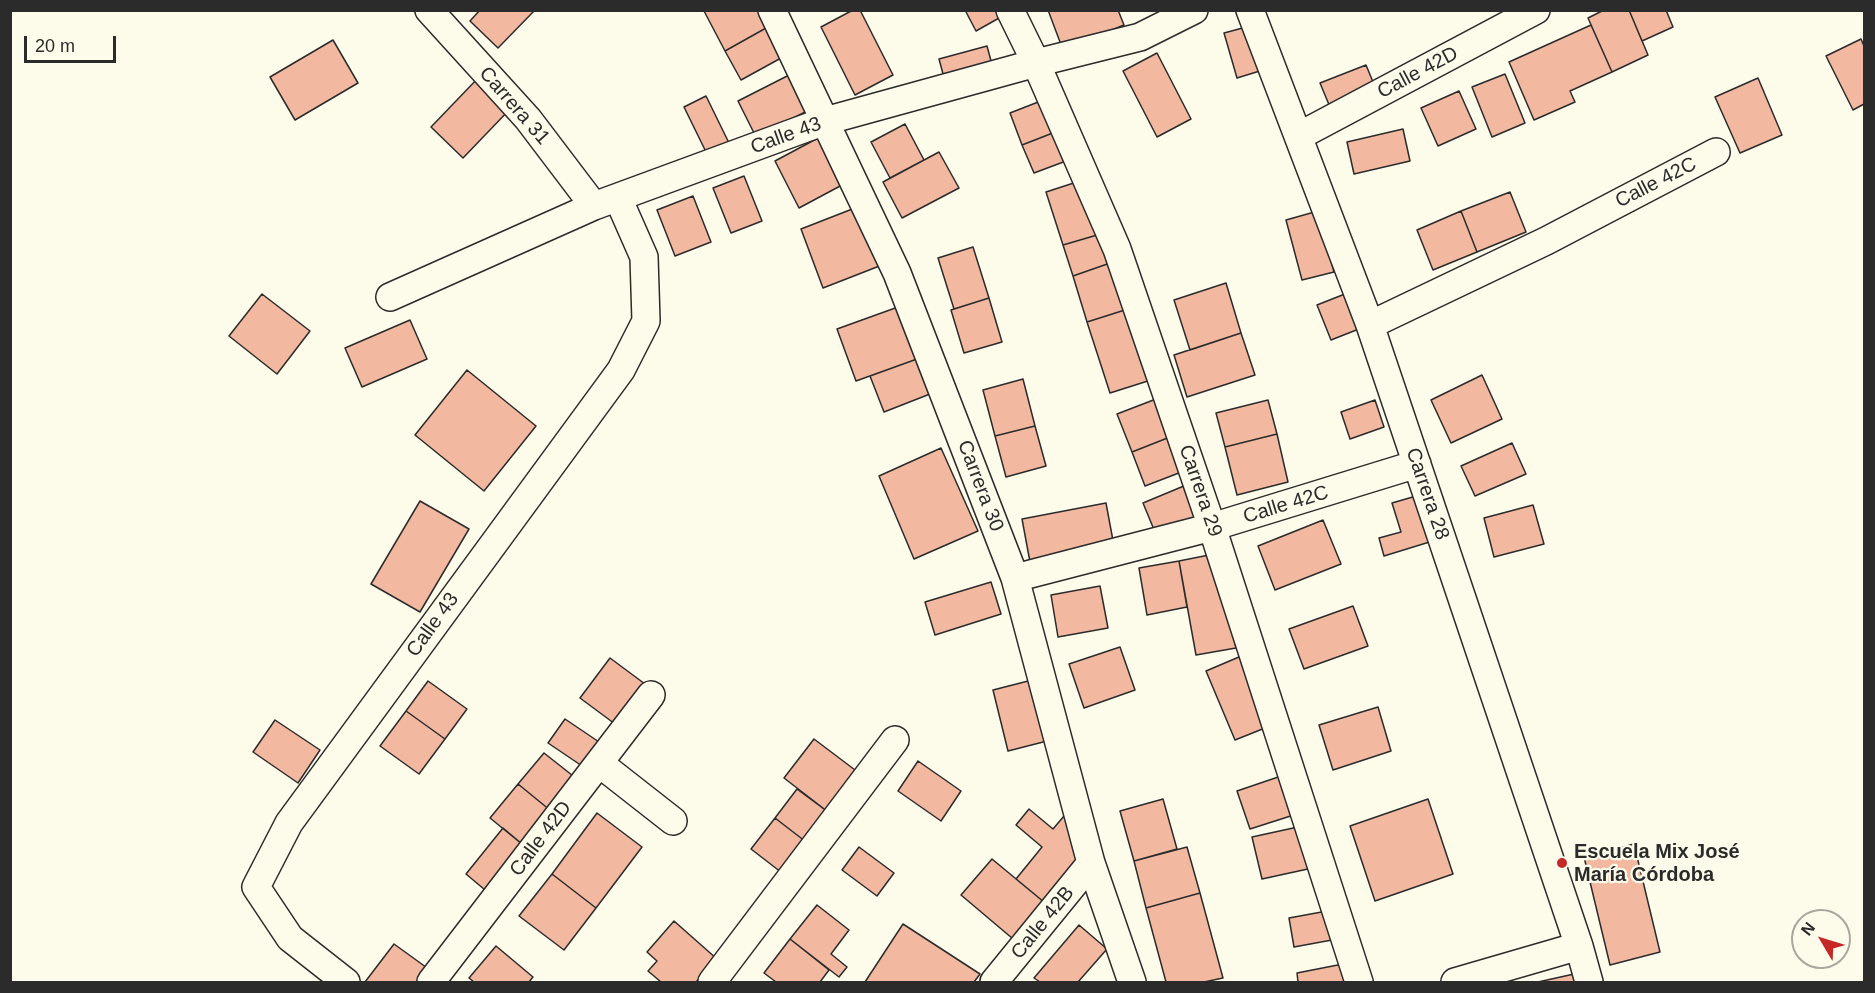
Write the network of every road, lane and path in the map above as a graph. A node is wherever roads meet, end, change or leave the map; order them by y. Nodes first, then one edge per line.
1 (429, 10) edge
2 (772, 10) edge
3 (1010, 10) edge
4 (1194, 10) edge
5 (1251, 10) edge
6 (1536, 10) edge
7 (1036, 63) junction
8 (825, 121) junction
9 (1299, 136) junction
10 (1716, 152) dead end
11 (606, 202) junction
12 (390, 297) dead end
13 (1370, 325) junction
14 (621, 370) joint
15 (1417, 464) junction
16 (1212, 527) junction
17 (1015, 578) junction
18 (651, 695) dead end
19 (895, 740) dead end
20 (599, 763) junction
21 (673, 821) dead end
22 (1091, 864) junction
23 (1579, 946) junction
24 (346, 982) edge
25 (431, 982) edge
26 (712, 982) edge
27 (994, 982) edge
28 (1132, 982) edge
29 (1359, 982) edge
30 (1455, 982) edge
31 (1589, 982) edge

1 - 11 street, Carrera 31
2 - 8 street, Carrera 30
3 - 7 street, Carrera 29
4 - 7 street, Calle 43
5 - 9 street, Carrera 28
6 - 9 street, Calle 42D
7 - 8 street, Calle 43
7 - 16 street, Carrera 29
8 - 11 street, Calle 43
8 - 17 street, Carrera 30
9 - 13 street, Carrera 28
10 - 13 street, Calle 42C
11 - 12 street, Calle 43
11 - 14 street, Carrera 31
13 - 15 street, Carrera 28
14 - 24 street, Calle 43
15 - 16 street, Calle 42C
15 - 23 street, Carrera 28
16 - 17 street, Calle 42C
16 - 29 street, Carrera 29
17 - 22 street, Carrera 30
18 - 20 street, Calle 42D
19 - 26 street
20 - 21 street
20 - 25 street, Calle 42D
22 - 27 street, Calle 42B
22 - 28 street, Carrera 30
23 - 30 street
23 - 31 street, Carrera 28

